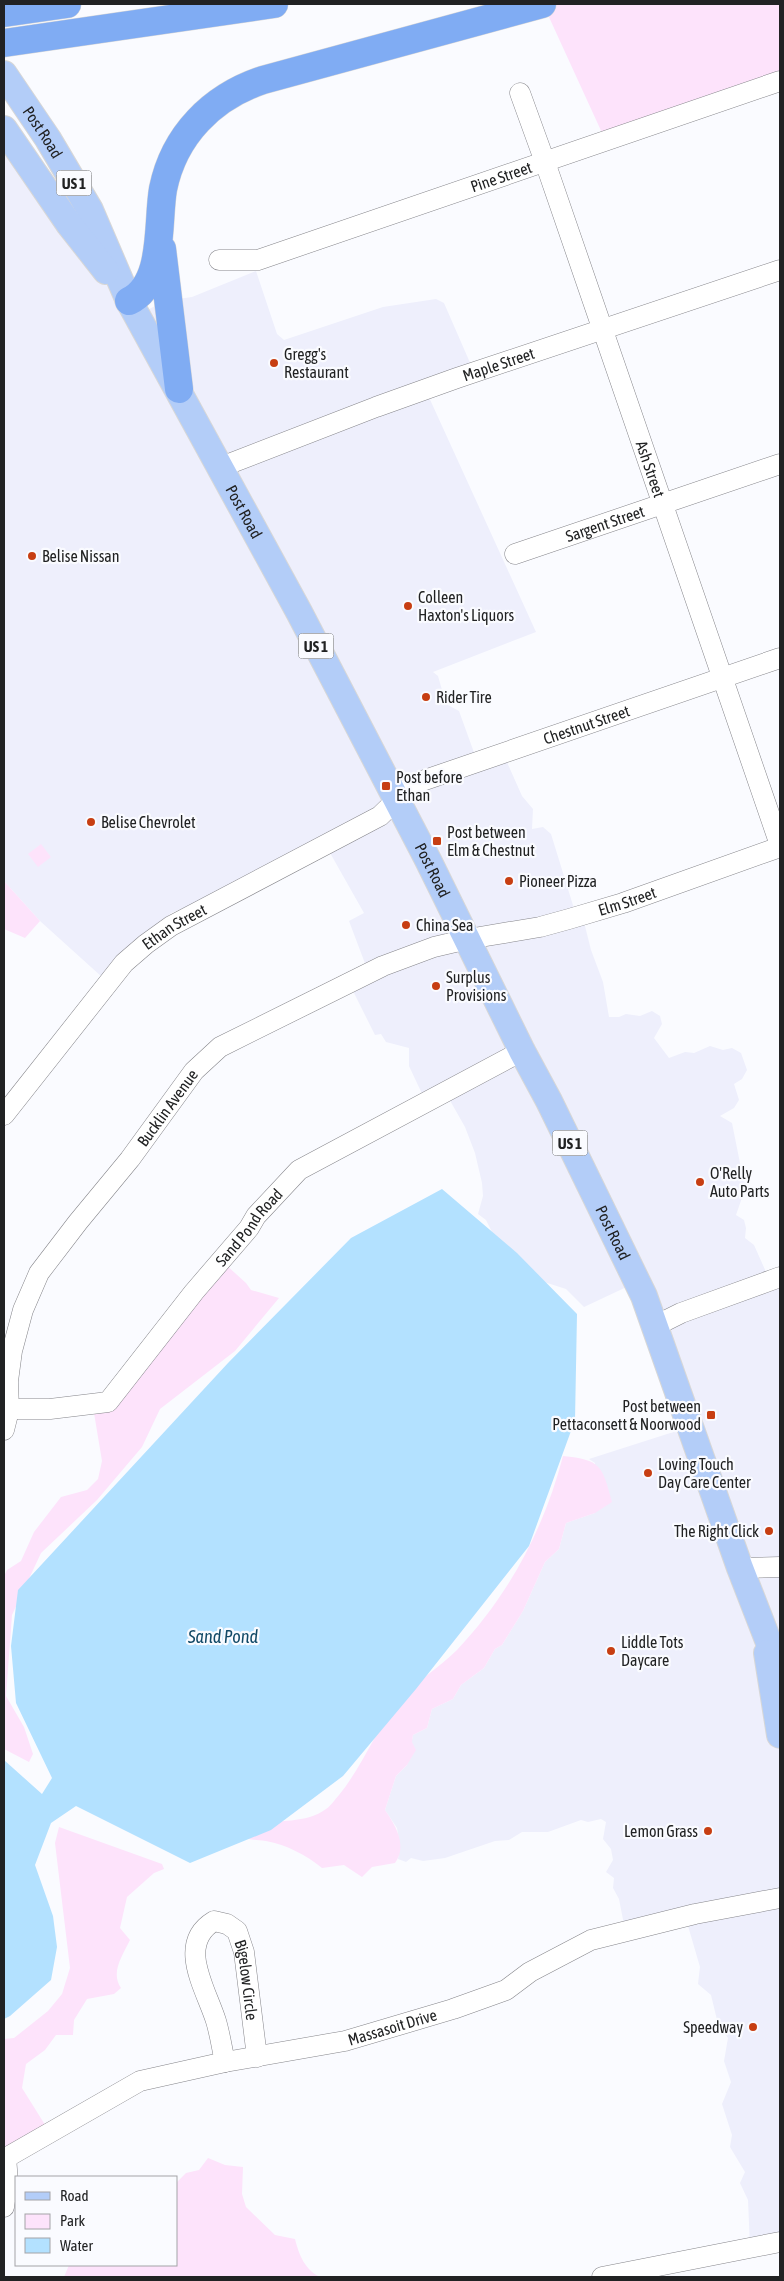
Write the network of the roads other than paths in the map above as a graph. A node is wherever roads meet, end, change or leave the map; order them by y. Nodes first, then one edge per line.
1 (67, 4) edge
2 (274, 4) edge
3 (542, 4) edge
4 (8, 13) edge
5 (4, 43) edge
6 (4, 74) edge
7 (780, 81) edge
8 (520, 93) dead end
9 (4, 128) edge
10 (545, 162) junction
11 (158, 225) junction
12 (219, 260) dead end
13 (780, 270) edge
14 (129, 301) junction
15 (603, 330) junction
16 (178, 389) junction
17 (780, 464) edge
18 (220, 467) junction
19 (663, 504) junction
20 (515, 554) dead end
21 (780, 658) edge
22 (724, 677) junction
23 (396, 800) junction
24 (780, 846) edge
25 (468, 939) junction
26 (522, 1051) junction
27 (4, 1116) edge
28 (780, 1277) edge
29 (655, 1326) junction
30 (6, 1410) edge
31 (4, 1430) edge
32 (780, 1566) edge
33 (740, 1568) junction
34 (763, 1625) junction
35 (780, 1671) edge
36 (780, 1734) edge
37 (780, 1898) edge
38 (257, 2057) junction
39 (225, 2062) junction
40 (5, 2158) edge
41 (4, 2207) edge
42 (780, 2242) edge
43 (602, 2277) edge

1 - 4 highway
2 - 5 highway
3 - 11 highway
6 - 14 main road, Post Road / US 1
7 - 10 street, Pine Street
8 - 10 street, Ash Street
9 - 14 main road, Post Road / US 1
10 - 12 street, Pine Street
10 - 15 street, Ash Street
11 - 14 highway
11 - 16 highway
13 - 15 street, Maple Street
14 - 16 main road, Post Road / US 1
15 - 18 street, Maple Street
15 - 19 street, Ash Street
16 - 18 main road, Post Road / US 1
17 - 19 street, Sargent Street
18 - 23 main road, Post Road / US 1
19 - 20 street, Sargent Street
19 - 22 street, Ash Street
21 - 22 street, Chestnut Street
22 - 23 street, Chestnut Street
22 - 24 street, Ash Street
23 - 25 main road, Post Road / US 1
23 - 27 street, Ethan Street
24 - 25 street, Elm Street
25 - 26 main road, Post Road / US 1
25 - 30 street, Bucklin Avenue
26 - 29 main road, Post Road / US 1
26 - 30 street, Sand Pond Road
28 - 29 street
29 - 33 main road, Post Road / US 1
30 - 31 street, Bucklin Avenue
32 - 33 street
33 - 34 main road, Post Road / US 1
34 - 35 main road, Post Road / US 1
34 - 36 main road, Post Road / US 1
37 - 38 street, Massasoit Drive
38 - 39 street, Massasoit Drive
38 - 39 street, Bigelow Circle
39 - 40 street, Massasoit Drive
40 - 41 street, Massasoit Drive
42 - 43 street

